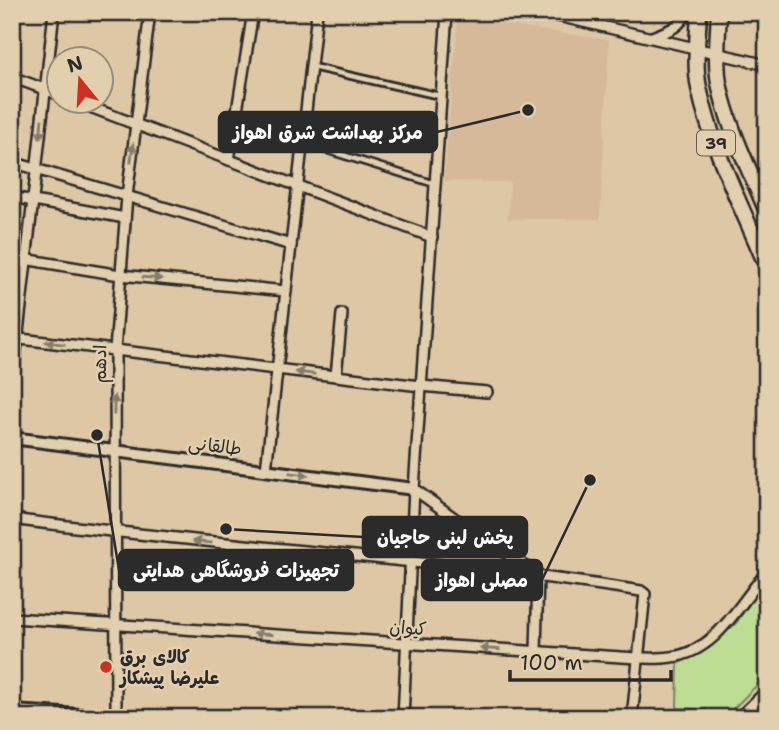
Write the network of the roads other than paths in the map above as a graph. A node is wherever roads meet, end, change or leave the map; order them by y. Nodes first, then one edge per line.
1 (54, 12) edge
2 (150, 12) edge
3 (253, 12) edge
4 (317, 12) edge
5 (447, 12) edge
6 (541, 12) edge
7 (687, 12) edge
8 (699, 12) edge
9 (719, 12) edge
10 (650, 37) junction
11 (50, 46) edge
12 (697, 49) junction
13 (717, 54) junction
14 (767, 65) edge
15 (311, 67) junction
16 (12, 76) edge
17 (46, 89) joint
18 (441, 96) junction
19 (115, 116) edge
20 (136, 124) junction
21 (733, 131) junction
22 (714, 138) junction
23 (303, 143) junction
24 (229, 160) junction
25 (12, 162) edge
26 (37, 170) junction
27 (435, 184) junction
28 (298, 186) junction
29 (127, 196) junction
30 (12, 197) edge
31 (33, 201) junction
32 (767, 212) edge
33 (125, 218) junction
34 (432, 237) junction
35 (291, 245) junction
36 (12, 257) edge
37 (27, 260) junction
38 (767, 267) edge
39 (120, 275) junction
40 (286, 291) junction
41 (342, 314) dead end
42 (15, 338) edge
43 (115, 350) junction
44 (278, 369) junction
45 (336, 376) junction
46 (12, 386) edge
47 (421, 386) junction
48 (487, 392) dead end
49 (12, 438) edge
50 (114, 451) junction
51 (266, 470) junction
52 (414, 489) junction
53 (12, 519) edge
54 (114, 533) junction
55 (411, 563) junction
56 (767, 572) edge
57 (538, 575) junction
58 (12, 618) edge
59 (115, 625) junction
60 (407, 643) junction
61 (536, 652) junction
62 (638, 658) junction
63 (767, 694) edge
64 (12, 712) edge
65 (115, 718) edge
66 (403, 718) edge
67 (632, 718) edge
68 (742, 718) edge

1 - 11 street
2 - 20 street, ادهم
3 - 24 street
4 - 15 street
5 - 18 street
6 - 10 street
7 - 10 street
8 - 12 highway, 39
9 - 13 highway, 39
10 - 12 street
12 - 13 street
12 - 22 highway, 39
13 - 14 street
13 - 21 highway, 39
15 - 18 lane
15 - 23 street
16 - 17 street
17 -> 26 street
18 - 27 street
19 - 20 street
20 - 24 street
29 -> 20 street, ادهم
21 - 22 highway, 39
21 - 32 highway, 39
22 - 38 highway, 39
23 - 27 lane
23 - 28 street
24 - 28 street
25 - 26 street
26 - 29 street
26 - 31 street
27 - 34 street
28 - 34 street
28 - 35 street
29 - 33 street, ادهم
29 - 35 street
30 - 31 street
31 - 33 street
31 - 37 street
33 - 39 street, ادهم
34 - 47 street
35 - 40 street
36 - 37 street
37 - 39 street
37 - 42 street
39 -> 40 street
39 - 43 street, ادهم
40 - 44 street
41 - 45 street
43 -> 42 street
42 - 46 street
43 - 44 street
50 -> 43 street, ادهم
45 -> 44 street
44 - 51 street
45 - 47 street
47 - 48 street
47 - 52 street
49 - 50 street, طالقانی
50 - 51 street, طالقانی
50 - 54 street, ادهم
51 -> 52 street, طالقانی
52 - 55 street
52 - 57 street
53 - 54 street
55 -> 54 street
54 - 59 street, ادهم
55 - 57 street
55 - 60 street
56 - 62 street, کیوان
57 - 61 street
57 - 62 street
58 - 59 street, کیوان
60 -> 59 street, کیوان
59 - 65 street, ادهم
61 -> 60 street, کیوان
60 - 66 street
61 - 62 street, کیوان
62 - 67 street
63 - 68 highway
64 - 65 main road

